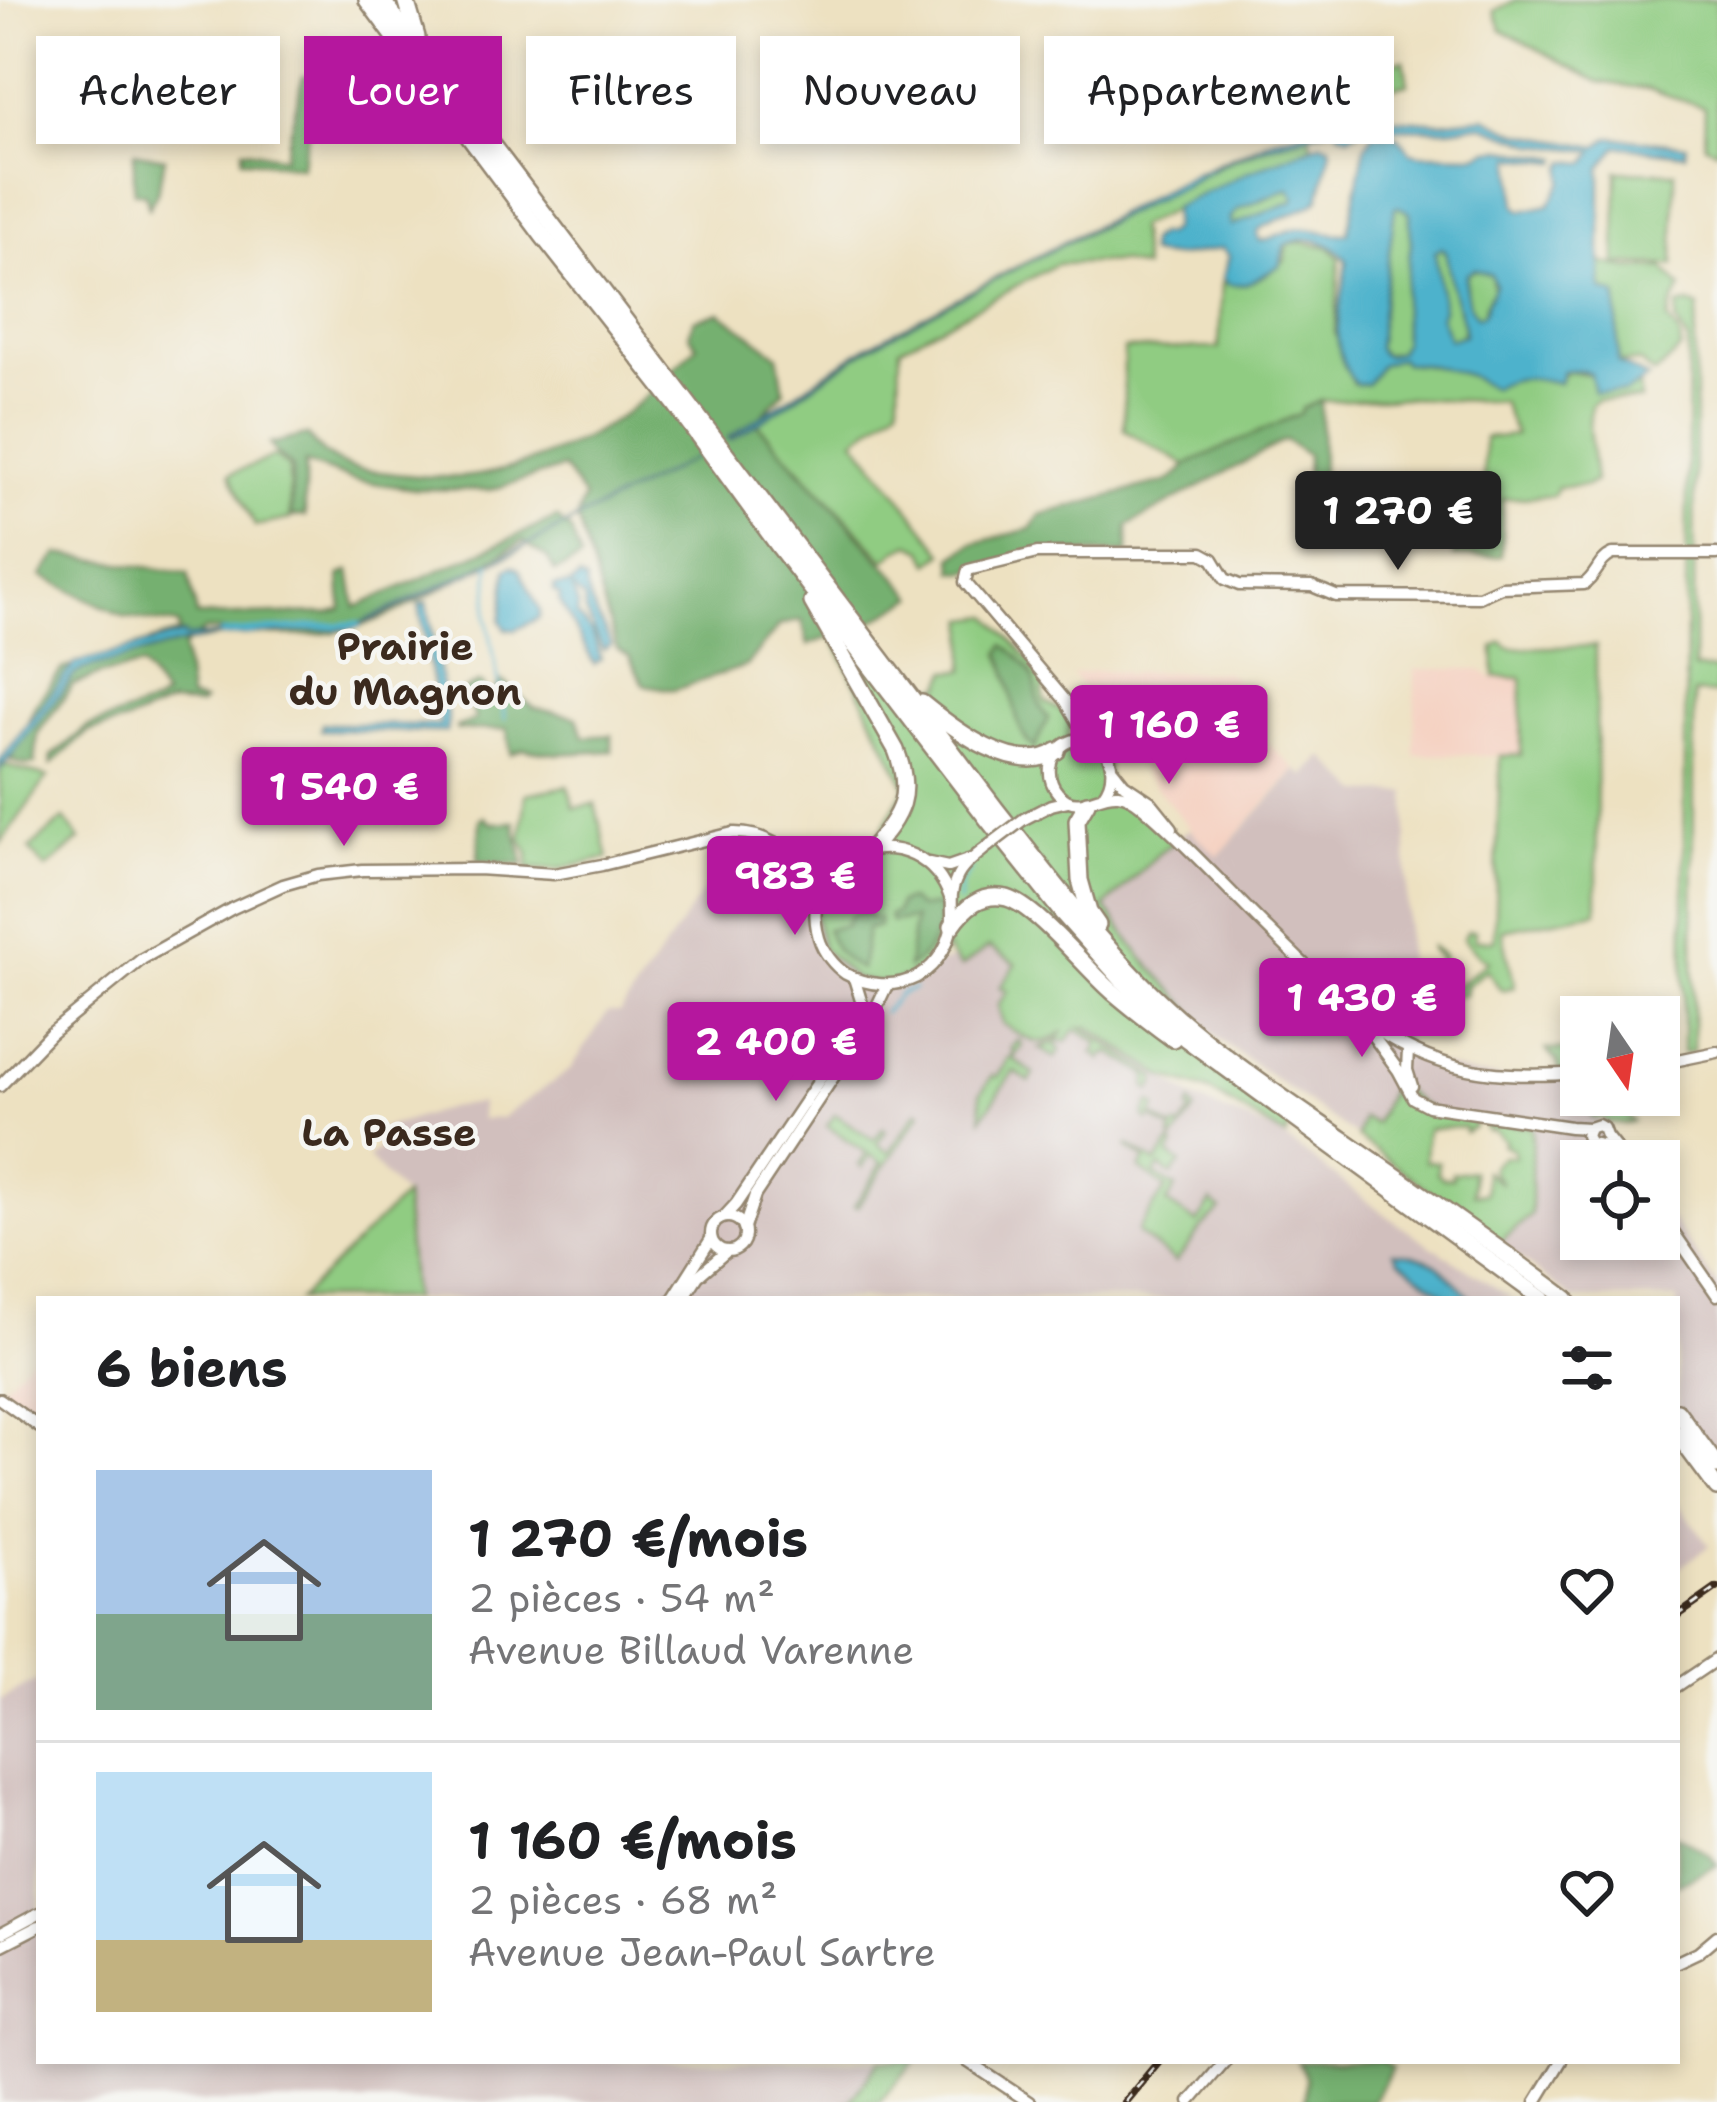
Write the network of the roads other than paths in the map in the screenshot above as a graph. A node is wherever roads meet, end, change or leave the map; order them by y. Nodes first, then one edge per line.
1 (367, 0) edge
2 (382, 0) edge
3 (406, 0) edge
4 (410, 36) edge
5 (418, 36) edge
6 (492, 144) edge
7 (780, 548) junction
8 (1717, 554) edge
9 (890, 671) junction
10 (1065, 700) junction
11 (1088, 741) junction
12 (1061, 748) junction
13 (1113, 770) junction
14 (1052, 783) junction
15 (1095, 799) junction
16 (1068, 801) junction
17 (1027, 817) junction
18 (1177, 836) junction
19 (872, 849) junction
20 (971, 859) junction
21 (801, 862) junction
22 (927, 862) junction
23 (841, 863) junction
24 (819, 891) junction
25 (951, 900) junction
26 (952, 926) junction
27 (1127, 968) junction
28 (854, 978) junction
29 (887, 985) junction
30 (1362, 1020) junction
31 (1405, 1048) junction
32 (1717, 1052) edge
33 (1426, 1059) junction
34 (1680, 1060) edge
35 (1560, 1072) edge
36 (1404, 1075) junction
37 (0, 1086) edge
38 (1293, 1118) junction
39 (1604, 1140) edge
40 (724, 1217) junction
41 (744, 1228) junction
42 (711, 1239) junction
43 (1680, 1241) edge
44 (727, 1251) junction
45 (1717, 1295) edge
46 (675, 1296) edge
47 (685, 1296) edge
48 (1538, 1296) edge
49 (1563, 1296) edge
50 (0, 1399) edge
51 (1680, 1415) edge
52 (36, 1425) edge
53 (1680, 1438) edge
54 (1717, 1466) edge
55 (1717, 1488) edge
56 (1717, 1659) edge
57 (1680, 1685) edge
58 (36, 1915) edge
59 (36, 1928) edge
60 (0, 1934) edge
61 (1717, 1934) edge
62 (0, 1946) edge
63 (1680, 1958) edge
64 (972, 2064) edge
65 (1222, 2064) edge
66 (1559, 2064) edge
67 (1029, 2102) edge
68 (1190, 2102) edge
69 (1536, 2102) edge

1 - 7 highway
2 - 4 highway
3 - 5 highway
6 - 9 highway
7 - 19 highway
7 - 38 highway
8 - 10 street
9 - 12 highway
9 - 27 highway
10 - 11 street
10 - 12 street
11 - 12 street
11 - 13 street
12 - 14 street
13 - 15 street
13 - 18 street
14 - 16 street
14 - 17 street
15 - 16 street
15 - 18 street
15 - 27 highway
16 - 17 street
17 - 20 street, bridge
18 - 30 street
19 - 22 street
19 - 23 street
20 - 22 street
20 - 25 street
21 - 23 street
21 - 24 street
21 - 37 street
22 - 25 street
23 - 24 street
24 - 28 street
25 - 26 street
26 - 29 street
26 - 38 highway
27 - 49 highway
28 - 29 street
28 - 40 street
29 - 41 street
30 - 31 street
30 - 36 street
31 - 33 street
31 - 36 street
32 - 34 street
33 - 35 street
33 - 36 street
36 - 39 street
38 - 48 highway
40 - 41 street
40 - 42 street
41 - 44 street
42 - 44 street
42 - 46 street
43 - 45 street
44 - 47 street
50 - 52 street
51 - 54 highway
53 - 55 highway
56 - 57 street
58 - 60 street
59 - 62 street
61 - 63 street
64 - 67 street
65 - 68 street
66 - 69 street

